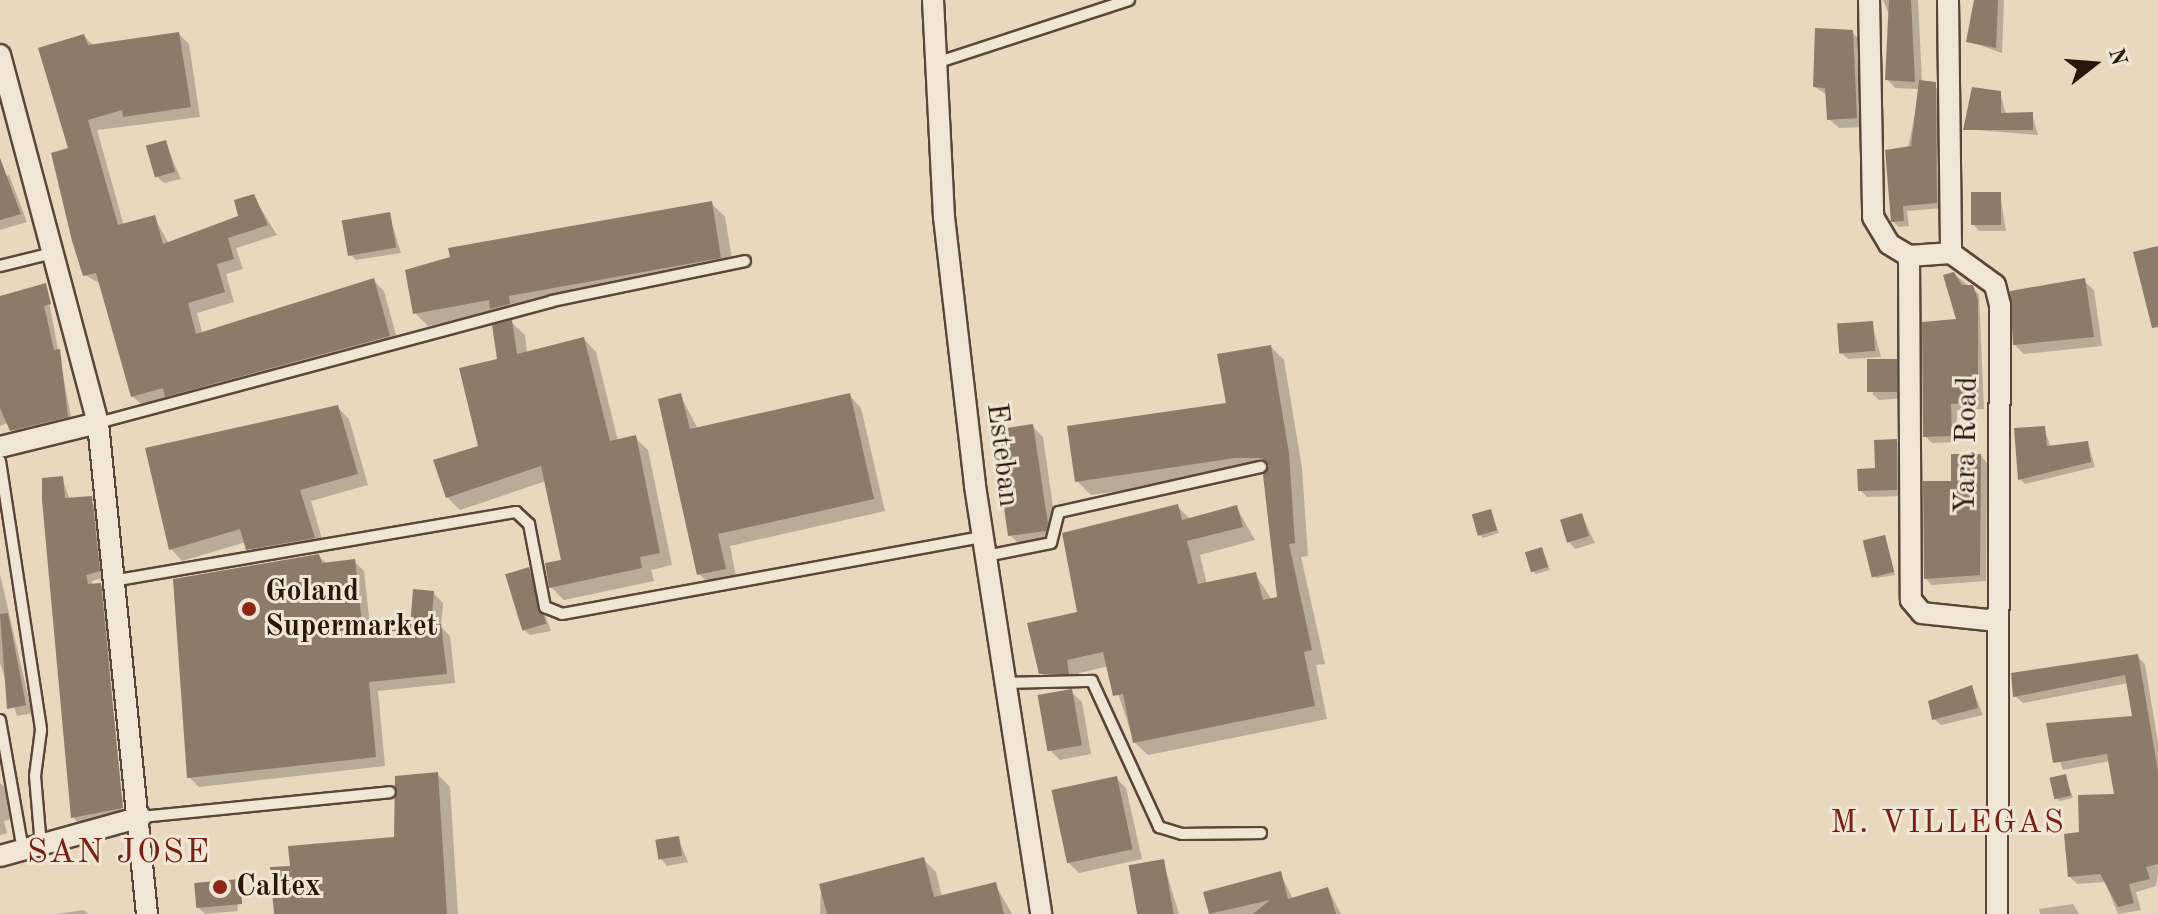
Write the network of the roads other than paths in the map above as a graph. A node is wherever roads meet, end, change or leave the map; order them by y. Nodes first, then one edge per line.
1 (933, 0) edge
2 (1129, 0) edge
3 (1869, 0) edge
4 (1948, 0) edge
5 (0, 55) edge
6 (936, 63) junction
7 (6, 100) edge
8 (55, 252) junction
9 (1951, 253) junction
10 (1909, 256) junction
11 (745, 261) dead end
12 (0, 266) edge
13 (98, 423) junction
14 (0, 447) edge
15 (0, 461) edge
16 (1261, 467) dead end
17 (984, 546) junction
18 (118, 580) junction
19 (1997, 621) junction
20 (1008, 683) junction
21 (0, 720) edge
22 (390, 792) dead end
23 (141, 817) junction
24 (1261, 833) dead end
25 (32, 849) junction
26 (0, 856) edge
27 (147, 914) edge
28 (1041, 914) edge
29 (1997, 914) edge

1 - 6 street, Esteban
2 - 6 lane
3 - 10 street
4 - 9 street
5 - 7 street
6 - 17 street, Esteban
7 - 8 street
8 - 12 lane
8 - 13 street
9 - 10 street
9 - 19 street, Yara Road
10 - 19 street
11 - 13 lane
13 - 14 street
13 - 18 street
15 - 25 lane
16 - 17 lane
17 - 18 lane
17 - 20 street, Esteban
18 - 23 street
19 - 29 street, Yara Road
20 - 24 lane
20 - 28 street, Esteban
21 - 25 lane
22 - 23 lane
23 - 25 street
23 - 27 street
25 - 26 street

